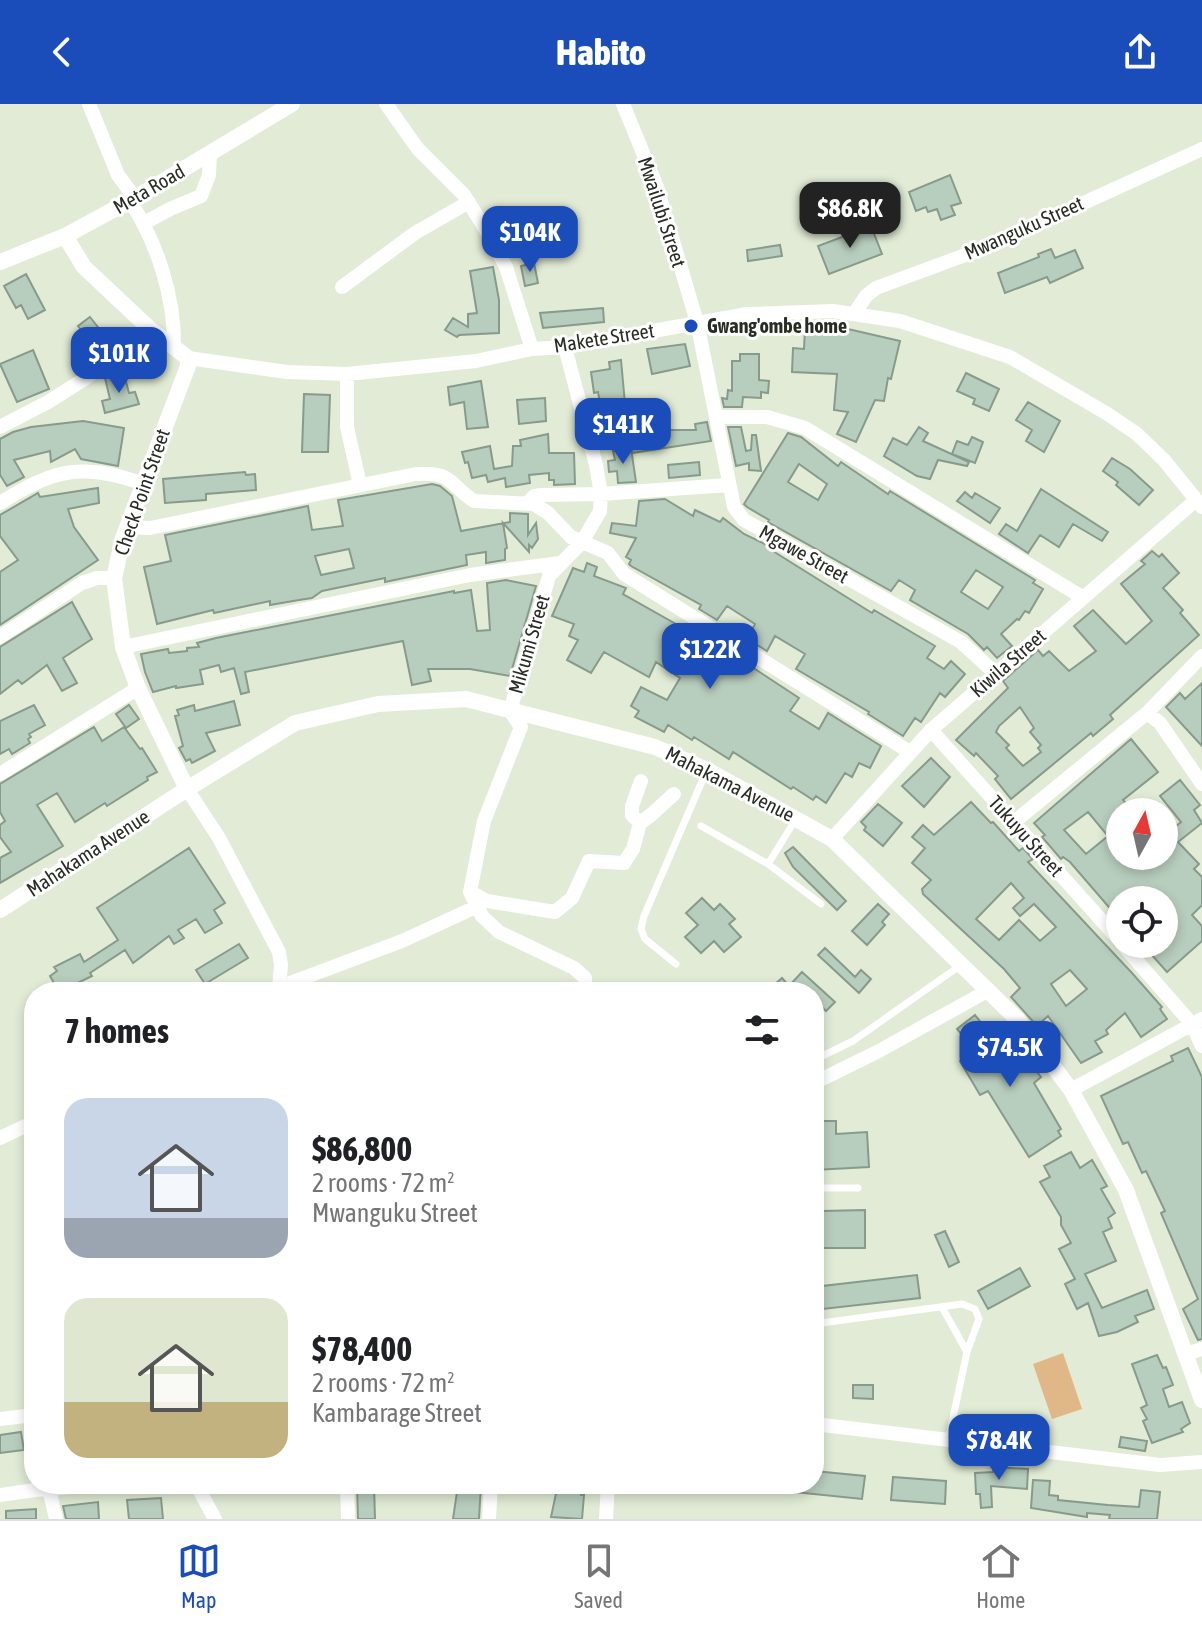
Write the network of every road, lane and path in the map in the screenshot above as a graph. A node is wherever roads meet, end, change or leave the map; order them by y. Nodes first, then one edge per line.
1 (89, 104) edge
2 (292, 104) edge
3 (386, 104) edge
4 (623, 104) edge
5 (1202, 149) edge
6 (210, 154) junction
7 (133, 200) junction
8 (469, 202) junction
9 (144, 223) junction
10 (65, 236) junction
11 (0, 262) edge
12 (342, 287) dead end
13 (854, 314) junction
14 (697, 322) junction
15 (150, 329) junction
16 (174, 347) junction
17 (565, 347) junction
18 (532, 349) junction
19 (188, 358) junction
20 (347, 374) junction
21 (716, 417) junction
22 (0, 427) edge
23 (144, 484) junction
24 (360, 485) junction
25 (728, 485) junction
26 (601, 494) junction
27 (0, 503) edge
28 (528, 503) junction
29 (1199, 503) edge
30 (128, 527) junction
31 (582, 542) junction
32 (560, 563) junction
33 (114, 578) junction
34 (1082, 597) junction
35 (0, 637) edge
36 (123, 647) junction
37 (1202, 656) edge
38 (995, 673) junction
39 (138, 688) junction
40 (510, 711) junction
41 (1147, 713) junction
42 (931, 730) junction
43 (910, 752) junction
44 (707, 770) junction
45 (0, 774) edge
46 (641, 781) dead end
47 (1202, 784) edge
48 (187, 789) junction
49 (674, 794) dead end
50 (797, 818) junction
51 (1014, 822) junction
52 (640, 823) junction
53 (701, 826) dead end
54 (832, 839) junction
55 (768, 864) junction
56 (470, 892) junction
57 (821, 904) dead end
58 (476, 907) junction
59 (0, 910) edge
60 (1106, 926) edge
61 (1136, 958) edge
62 (676, 964) dead end
63 (962, 964) junction
64 (297, 981) edge
65 (275, 982) edge
66 (585, 982) edge
67 (989, 990) junction
68 (1197, 1021) edge
69 (1202, 1046) edge
70 (824, 1055) edge
71 (824, 1078) edge
72 (1071, 1090) junction
73 (24, 1127) edge
74 (0, 1138) edge
75 (824, 1188) edge
76 (858, 1188) dead end
77 (943, 1309) junction
78 (824, 1323) edge
79 (1194, 1351) edge
80 (967, 1352) junction
81 (1202, 1400) edge
82 (24, 1416) edge
83 (0, 1419) edge
84 (824, 1425) edge
85 (948, 1441) junction
86 (1202, 1462) edge
87 (24, 1491) edge
88 (46, 1494) edge
89 (201, 1494) edge
90 (347, 1494) edge
91 (490, 1494) edge
92 (607, 1494) edge
93 (0, 1495) edge
94 (56, 1519) edge
95 (215, 1519) edge
96 (348, 1519) edge
97 (489, 1519) edge
98 (606, 1519) edge

1 - 7 street
2 - 6 street, Meta Road
3 - 8 street
4 - 14 street, Mwailubi Street
5 - 13 street, Mwanguku Street
6 - 7 street, Meta Road
6 - 9 street
7 - 9 street
7 - 10 street, Meta Road
8 - 12 street
8 - 18 street
9 - 16 street
10 - 11 street, Meta Road
10 - 15 street
13 - 14 street, Makete Street
13 - 29 street, Makete Street
14 - 17 street, Makete Street
14 - 21 street, Mgawe Street
15 - 16 street
15 - 22 street
16 - 19 street
17 - 18 street, Makete Street
17 - 26 street, Mikumi Street
18 - 20 street, Makete Street
19 - 20 street, Makete Street
19 - 23 street, Check Point Street
20 - 24 street
21 - 25 street, Mgawe Street
21 - 34 street
23 - 27 street
23 - 30 street, Check Point Street
24 - 28 street
24 - 30 street
25 - 26 street
25 - 38 street, Mgawe Street
26 - 28 street
26 - 31 street, Mikumi Street
28 - 31 street
29 - 34 street, Kiwila Street
30 - 33 street, Check Point Street
31 - 32 street, Mikumi Street
31 - 43 street
32 - 36 street
32 - 40 street, Mikumi Street
33 - 35 street
33 - 36 street, Check Point Street
34 - 38 street, Kiwila Street
36 - 39 street, Check Point Street
37 - 41 street
38 - 42 street, Kiwila Street
39 - 45 street
39 - 48 street, Check Point Street
40 - 44 street, Mahakama Avenue
40 - 48 street, Mahakama Avenue
40 - 56 street
41 - 47 street
41 - 51 street
42 - 43 street, Kiwila Street
42 - 51 street, Tukuyu Street
43 - 54 street, Kiwila Street
44 - 50 street, Mahakama Avenue
44 - 62 lane
46 - 52 street
48 - 59 street, Mahakama Avenue
48 - 65 street
49 - 52 street
50 - 54 street, Mahakama Avenue
50 - 55 lane
51 - 60 street, Tukuyu Street
52 - 56 street
53 - 55 lane
54 - 63 street, Mahakama Avenue
55 - 57 lane
56 - 58 street
58 - 64 street
58 - 66 street
61 - 68 street, Tukuyu Street
63 - 67 street, Mahakama Avenue
63 - 70 lane
67 - 71 street
67 - 72 street, Mahakama Avenue
68 - 69 street, Tukuyu Street
68 - 72 street
72 - 79 street, Mahakama Avenue
73 - 74 street
75 - 76 lane
77 - 78 lane
77 - 80 lane
77 - 80 lane
79 - 81 street, Mahakama Avenue
80 - 85 lane
82 - 83 street
84 - 85 street
85 - 86 street
87 - 93 street
88 - 94 street
89 - 95 street
90 - 96 street
91 - 97 street
92 - 98 street

